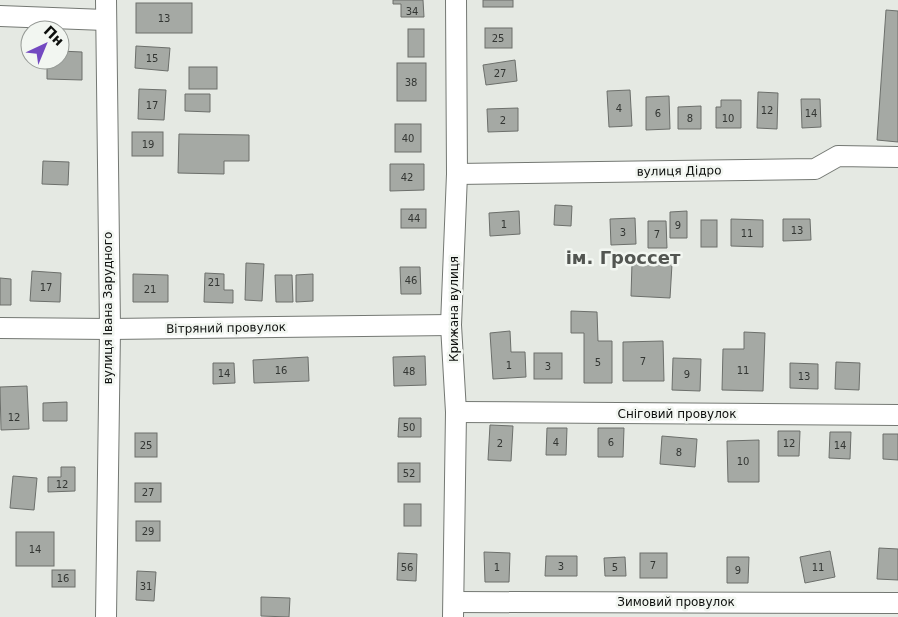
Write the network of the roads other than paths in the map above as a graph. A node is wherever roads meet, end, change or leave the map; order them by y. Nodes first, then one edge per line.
1 (106, 0) edge
2 (456, 0) edge
3 (0, 16) edge
4 (105, 20) junction
5 (898, 157) edge
6 (456, 174) junction
7 (452, 325) junction
8 (0, 328) edge
9 (110, 329) junction
10 (456, 412) junction
11 (898, 415) edge
12 (898, 603) edge
13 (453, 609) edge
14 (106, 617) edge

1 - 4 street, вулиця Івана Зарудного
2 - 6 street, Крижана вулиця
3 - 4 street
4 - 9 street, вулиця Івана Зарудного
5 - 6 street, вулиця Дідро
6 - 7 street, Крижана вулиця
7 - 9 street, Вітряний провулок
7 - 10 street, Крижана вулиця
8 - 9 street, Вітряний провулок
9 - 14 street, вулиця Івана Зарудного
10 - 11 street, Сніговий провулок
10 - 13 street, Крижана вулиця
12 - 13 street, Зимовий провулок

